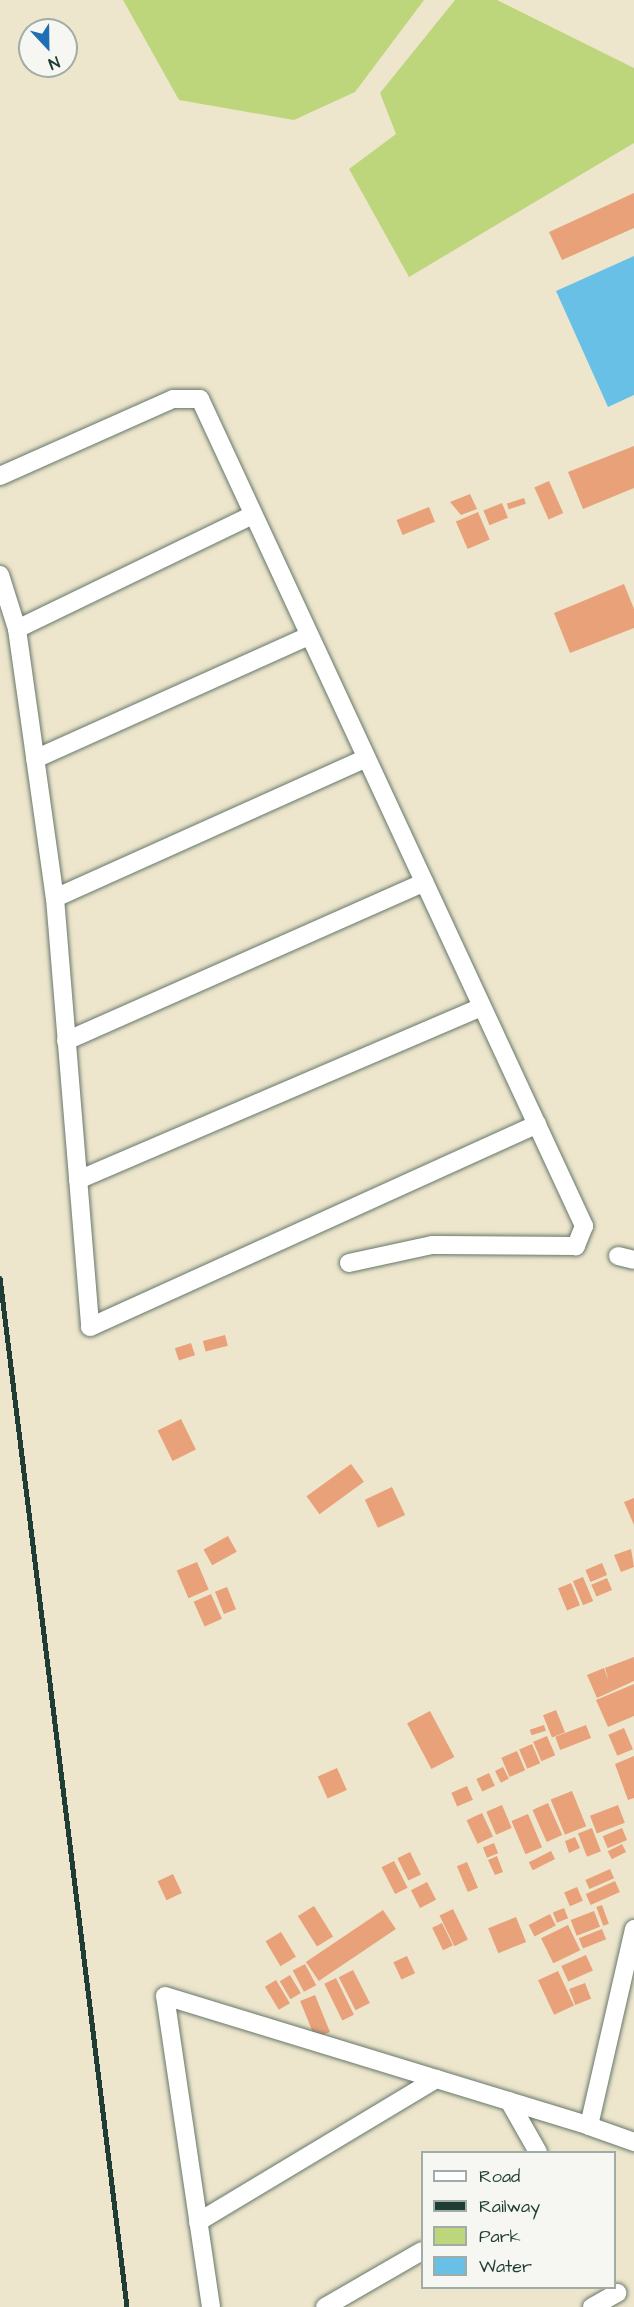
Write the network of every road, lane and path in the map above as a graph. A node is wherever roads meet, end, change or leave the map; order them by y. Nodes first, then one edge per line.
1 (0, 476) edge
2 (253, 515) junction
3 (0, 575) edge
4 (17, 629) junction
5 (309, 636) junction
6 (366, 758) junction
7 (35, 759) junction
8 (424, 882) junction
9 (55, 898) junction
10 (482, 1007) junction
11 (66, 1041) junction
12 (537, 1124) junction
13 (78, 1180) junction
14 (349, 1263) dead end
15 (634, 1929) edge
16 (436, 2079) junction
17 (509, 2102) junction
18 (589, 2126) junction
19 (634, 2142) edge
20 (537, 2151) edge
21 (198, 2222) junction
22 (421, 2252) edge
23 (619, 2296) edge
24 (211, 2307) edge
25 (325, 2307) edge
26 (592, 2307) edge

1 - 2 street
2 - 4 street
2 - 5 street
3 - 4 street
4 - 7 street
5 - 6 street
5 - 7 street
6 - 8 street
6 - 9 street
7 - 9 street
8 - 10 street
8 - 11 street
9 - 11 street
10 - 12 street
10 - 13 street
11 - 13 street
12 - 13 street
12 - 14 street
15 - 18 street
16 - 17 street
16 - 21 street
16 - 21 street
17 - 18 street
17 - 20 street
18 - 19 street
21 - 24 street
22 - 25 street
23 - 26 street

